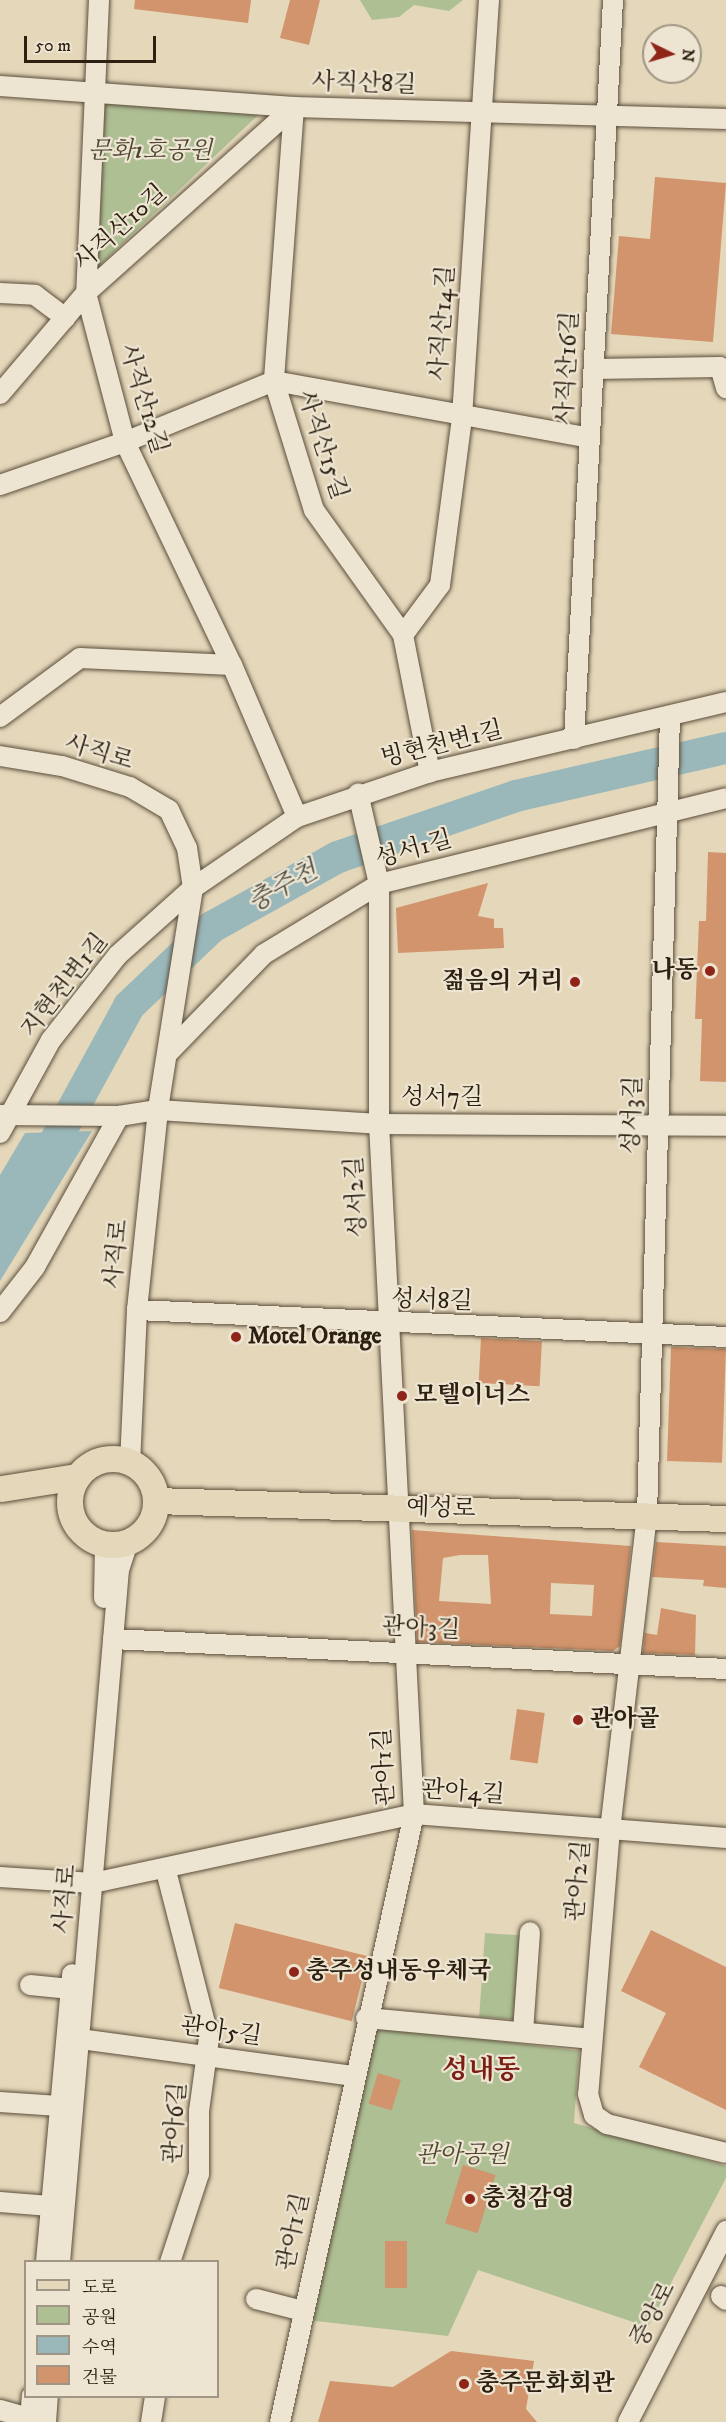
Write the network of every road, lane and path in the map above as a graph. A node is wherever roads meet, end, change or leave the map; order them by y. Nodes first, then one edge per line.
1 (99, 0) edge
2 (489, 0) edge
3 (613, 0) edge
4 (0, 86) edge
5 (95, 90) junction
6 (294, 107) junction
7 (482, 115) junction
8 (607, 117) junction
9 (726, 119) edge
10 (0, 293) edge
11 (86, 293) junction
12 (65, 318) junction
13 (723, 367) edge
14 (594, 369) junction
15 (273, 381) junction
16 (726, 388) edge
17 (0, 394) edge
18 (462, 417) junction
19 (590, 438) junction
20 (125, 442) junction
21 (0, 485) edge
22 (403, 635) junction
23 (232, 665) junction
24 (726, 702) edge
25 (670, 716) junction
26 (0, 717) edge
27 (574, 739) junction
28 (0, 756) edge
29 (430, 772) junction
30 (358, 793) junction
31 (726, 798) edge
32 (667, 811) junction
33 (297, 817) junction
34 (379, 884) junction
35 (193, 888) junction
36 (169, 1052) junction
37 (158, 1110) junction
38 (4, 1115) edge
39 (119, 1116) junction
40 (658, 1123) junction
41 (379, 1124) junction
42 (726, 1126) edge
43 (0, 1134) edge
44 (137, 1310) junction
45 (0, 1312) edge
46 (389, 1325) junction
47 (652, 1335) junction
48 (726, 1337) edge
49 (130, 1463) junction
50 (78, 1477) junction
51 (1, 1489) edge
52 (156, 1501) junction
53 (397, 1507) junction
54 (70, 1508) junction
55 (647, 1515) junction
56 (726, 1519) edge
57 (116, 1543) junction
58 (113, 1639) junction
59 (404, 1653) junction
60 (627, 1667) junction
61 (726, 1669) edge
62 (414, 1814) junction
63 (610, 1829) junction
64 (726, 1838) edge
65 (166, 1871) junction
66 (0, 1876) edge
67 (86, 1883) junction
68 (530, 1932) dead end
69 (30, 1985) dead end
70 (77, 1990) junction
71 (366, 2018) junction
72 (523, 2032) junction
73 (80, 2038) junction
74 (591, 2039) junction
75 (207, 2055) junction
76 (354, 2076) junction
77 (0, 2102) edge
78 (59, 2106) junction
79 (726, 2153) edge
80 (0, 2202) edge
81 (50, 2206) junction
82 (726, 2231) edge
83 (46, 2260) edge
84 (60, 2260) edge
85 (171, 2260) edge
86 (256, 2299) dead end
87 (303, 2311) junction
88 (32, 2398) edge
89 (48, 2398) edge
90 (155, 2398) edge
91 (0, 2410) edge
92 (37, 2421) edge
93 (151, 2422) edge
94 (280, 2422) edge
95 (628, 2422) edge

1 - 5 street, 사직산12길
2 - 7 street, 사직산14길
3 - 8 street, 사직산16길
4 - 5 street, 사직산8길
5 - 6 street, 사직산8길
5 - 11 street, 사직산12길
6 - 7 street, 사직산8길
6 - 11 street, 사직산10길
6 - 15 street, 사직산15길
7 - 8 street, 사직산8길
7 - 18 street, 사직산14길
8 - 9 street, 사직산8길
8 - 14 street, 사직산16길
10 - 12 street
11 - 12 street, 사직산10길
11 - 20 street, 사직산12길
12 - 17 street, 사직산10길
13 - 14 street
13 - 16 street
14 - 19 street, 사직산16길
15 - 18 street
15 - 20 street
15 - 22 street, 사직산15길
18 - 19 street
18 - 22 street, 사직산14길
19 - 27 street, 사직산16길
20 - 21 street
20 - 23 street, 사직산12길
22 - 29 street, 사직산15길
23 - 26 street
23 - 33 street, 사직산12길
24 - 25 street, 빙현천변1길
25 - 27 street, 빙현천변1길
25 - 32 street, 성서3길
27 - 29 street, 빙현천변1길
28 - 35 street, 사직로
29 - 30 street, 빙현천변1길
30 - 33 street, 빙현천변1길
30 - 34 street, 성서2길
31 - 32 street, 성서1길
32 - 34 street, 성서1길
32 - 40 street, 성서3길
33 - 35 street, 빙현천변1길
34 - 36 street, 성서1길
34 - 41 street, 성서2길
35 - 36 street, 사직로
35 - 38 street, 지현천변1길
36 - 37 street, 사직로
37 - 39 street, 성서7길
37 - 41 street, 성서7길
37 - 44 street, 사직로
38 - 39 street, 성서7길
38 - 43 street, 지현천변1길
39 - 45 street
40 - 41 street, 성서7길
40 - 42 street, 성서7길
40 - 47 street, 성서3길
41 - 46 street, 성서2길
44 - 46 street, 성서8길
44 - 49 street, 사직로
46 - 47 street, 성서8길
46 - 53 street, 성서2길
47 - 48 street, 성서8길
47 - 55 street, 성서3길
49 - 50 main road
49 - 52 main road
50 - 51 main road
50 - 54 main road
51 - 54 main road
52 - 53 main road, 예성로
52 - 57 main road
53 - 55 main road, 예성로
53 - 59 street, 관아1길
54 - 57 main road
55 - 56 main road, 예성로
55 - 60 street, 관아2길
57 - 58 street, 사직로
57 - 67 street, 사직로
58 - 59 street, 관아3길
58 - 67 street, 사직로
59 - 60 street, 관아3길
59 - 62 street, 관아1길
60 - 61 street, 관아3길
60 - 63 street, 관아2길
62 - 63 street, 관아4길
62 - 65 street, 관아4길
62 - 71 street, 관아1길
63 - 64 street, 관아4길
63 - 74 street, 관아2길
65 - 67 street, 관아4길
65 - 75 street
66 - 67 street, 관아4길
67 - 70 street, 사직로
68 - 72 street
69 - 70 street
70 - 73 street, 사직로
70 - 78 street, 사직로
71 - 72 street
71 - 76 street, 관아1길
72 - 74 street
73 - 75 street, 관아5길
73 - 84 street, 사직로
74 - 79 street, 관아2길
75 - 76 street, 관아5길
75 - 85 street, 관아6길
76 - 87 street, 관아1길
77 - 78 street
78 - 81 street, 사직로
80 - 81 street
81 - 83 street, 사직로
82 - 95 street, 중앙로
86 - 87 street
87 - 94 street, 관아1길
88 - 92 street
89 - 92 street
90 - 93 street
91 - 92 street

